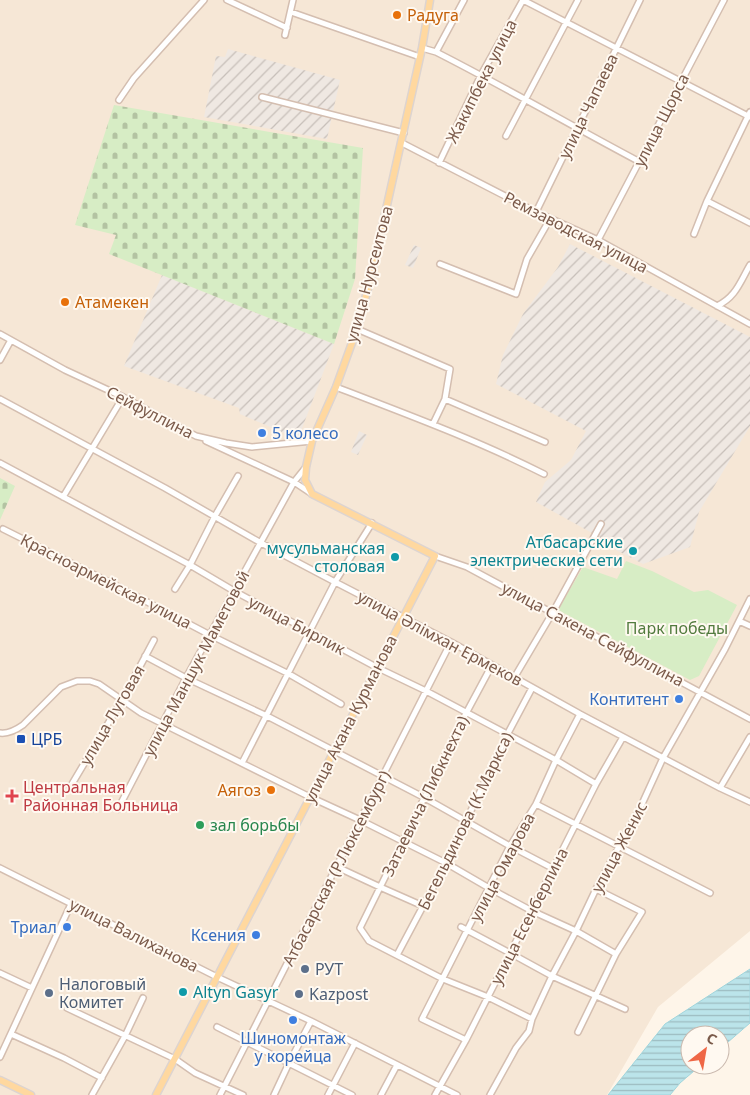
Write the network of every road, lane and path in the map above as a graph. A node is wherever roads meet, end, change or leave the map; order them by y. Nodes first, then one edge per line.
1 (204, 0) edge
2 (227, 0) edge
3 (293, 0) edge
4 (430, 0) edge
5 (464, 0) edge
6 (523, 0) edge
7 (578, 0) edge
8 (640, 0) edge
9 (724, 0) edge
10 (290, 12) junction
11 (566, 23) junction
12 (287, 28) junction
13 (285, 35) dead end
14 (422, 48) junction
15 (616, 48) junction
16 (436, 52) junction
17 (420, 57) junction
18 (481, 75) junction
19 (682, 81) junction
20 (262, 97) dead end
21 (119, 100) dead end
22 (526, 100) junction
23 (749, 115) edge
24 (577, 129) junction
25 (404, 133) junction
26 (506, 136) dead end
27 (402, 143) junction
28 (640, 162) junction
29 (439, 163) junction
30 (707, 201) junction
31 (536, 212) junction
32 (550, 219) junction
33 (750, 223) edge
34 (694, 234) dead end
35 (598, 240) junction
36 (440, 264) dead end
37 (750, 265) edge
38 (717, 306) junction
39 (750, 324) edge
40 (357, 329) junction
41 (0, 334) edge
42 (11, 340) junction
43 (0, 360) edge
44 (336, 387) junction
45 (123, 397) junction
46 (0, 399) edge
47 (445, 399) junction
48 (433, 424) junction
49 (196, 436) junction
50 (312, 442) junction
51 (545, 442) dead end
52 (92, 448) junction
53 (0, 463) edge
54 (306, 467) junction
55 (544, 474) dead end
56 (238, 476) dead end
57 (294, 482) junction
58 (312, 494) junction
59 (63, 497) junction
60 (215, 516) junction
61 (372, 523) junction
62 (601, 524) dead end
63 (3, 528) dead end
64 (261, 542) junction
65 (435, 556) junction
66 (190, 565) junction
67 (335, 582) junction
68 (175, 589) dead end
69 (234, 591) junction
70 (750, 599) edge
71 (553, 612) junction
72 (403, 617) junction
73 (739, 621) junction
74 (750, 626) edge
75 (310, 632) junction
76 (210, 635) junction
77 (154, 640) dead end
78 (452, 642) junction
79 (145, 656) junction
80 (492, 665) junction
81 (376, 667) junction
82 (289, 674) junction
83 (186, 678) junction
84 (514, 678) junction
85 (532, 688) junction
86 (426, 691) junction
87 (701, 692) junction
88 (122, 700) junction
89 (341, 704) dead end
90 (466, 713) junction
91 (580, 714) junction
92 (266, 716) junction
93 (750, 719) edge
94 (163, 724) junction
95 (0, 733) edge
96 (507, 735) junction
97 (623, 737) junction
98 (750, 737) edge
99 (333, 751) junction
100 (664, 758) junction
101 (556, 760) junction
102 (242, 763) junction
103 (382, 777) junction
104 (596, 784) junction
105 (720, 788) junction
106 (68, 789) dead end
107 (310, 796) junction
108 (424, 798) junction
109 (750, 802) edge
110 (536, 804) junction
111 (118, 809) dead end
112 (360, 820) junction
113 (466, 821) junction
114 (577, 824) junction
115 (402, 842) junction
116 (510, 846) junction
117 (620, 846) junction
118 (446, 863) junction
119 (336, 867) junction
120 (0, 868) edge
121 (554, 869) junction
122 (380, 887) junction
123 (489, 888) junction
124 (596, 889) junction
125 (710, 892) dead end
126 (71, 904) junction
127 (423, 906) junction
128 (532, 911) junction
129 (461, 928) dead end
130 (468, 931) junction
131 (576, 931) junction
132 (510, 953) junction
133 (616, 954) junction
134 (397, 955) junction
135 (0, 973) edge
136 (217, 976) junction
137 (552, 976) junction
138 (443, 978) junction
139 (32, 988) junction
140 (596, 996) junction
141 (143, 998) dead end
142 (488, 998) junction
143 (268, 1000) junction
144 (67, 1008) dead end
145 (626, 1009) dead end
146 (532, 1019) junction
147 (312, 1021) junction
148 (217, 1027) dead end
149 (578, 1032) dead end
150 (11, 1034) junction
151 (125, 1036) junction
152 (466, 1040) junction
153 (247, 1042) junction
154 (355, 1043) junction
155 (0, 1058) edge
156 (174, 1059) junction
157 (289, 1063) junction
158 (397, 1065) junction
159 (102, 1078) junction
160 (0, 1080) edge
161 (333, 1085) junction
162 (224, 1086) junction
163 (440, 1086) junction
164 (31, 1095) edge
165 (92, 1095) edge
166 (156, 1095) edge
167 (220, 1095) edge
168 (242, 1095) edge
169 (274, 1095) edge
170 (328, 1095) edge
171 (352, 1095) edge
172 (381, 1095) edge
173 (435, 1095) edge
174 (456, 1095) edge
175 (490, 1095) edge

1 - 21 street
2 - 12 street
3 - 10 street
4 - 14 main road, улица Нурсеитова
5 - 16 street
6 - 11 street
6 - 18 street, Жакипбека улица
7 - 11 street
8 - 15 street, улица Чапаева
9 - 19 street, улица Щорса
10 - 12 street
10 - 17 street
11 - 15 street
11 - 22 street
12 - 13 street
14 - 16 street
14 - 17 main road, улица Нурсеитова
15 - 19 street
15 - 24 street, улица Чапаева
16 - 18 street
17 - 25 main road, улица Нурсеитова
18 - 22 street
18 - 29 street, Жакипбека улица
19 - 23 street
19 - 28 street, улица Щорса
20 - 25 street
22 - 24 street
22 - 26 street
23 - 30 street
24 - 28 street
24 - 31 street, улица Чапаева
25 - 27 main road, улица Нурсеитова
27 - 29 street, Ремзаводская улица
27 - 40 main road, улица Нурсеитова
28 - 35 street, улица Щорса
29 - 31 street, Ремзаводская улица
30 - 33 street
30 - 34 street
31 - 32 street, Ремзаводская улица
32 - 35 street, Ремзаводская улица
32 - 36 street
35 - 38 street, Ремзаводская улица
37 - 38 street
38 - 39 street, Ремзаводская улица
40 - 44 main road, улица Нурсеитова
40 - 47 street
41 - 42 street, Сейфуллина
42 - 43 street
42 - 45 street, Сейфуллина
44 - 48 street
44 - 50 main road, улица Нурсеитова
45 - 49 street, Сейфуллина
45 - 52 street
46 - 52 street, улица Әлімхан Ермеков
47 - 48 street
47 - 51 street
48 - 55 street
49 - 50 street, Сейфуллина
49 - 57 street, улица Сакена Сейфуллина
50 - 54 main road, улица Нурсеитова
52 - 59 street
52 - 60 street, улица Әлімхан Ермеков
53 - 59 street, улица Бирлик
54 - 57 street, улица Маншук Маметовой
54 - 58 main road, улица Нурсеитова
56 - 60 street
57 - 58 street, улица Сакена Сейфуллина
57 - 64 street, улица Маншук Маметовой
58 - 61 main road, улица Сакена Сейфуллина
59 - 66 street, улица Бирлик
60 - 64 street, улица Әлімхан Ермеков
60 - 66 street
61 - 65 main road, улица Сакена Сейфуллина
61 - 67 street
62 - 71 street
63 - 76 street, Красноармейская улица
64 - 67 street, улица Әлімхан Ермеков
64 - 69 street, улица Маншук Маметовой
65 - 71 street, улица Сакена Сейфуллина
65 - 72 main road, улица Акана Курманова
66 - 68 street
66 - 69 street, улица Бирлик
67 - 72 street, улица Әлімхан Ермеков
67 - 75 street
69 - 75 street, улица Бирлик
69 - 76 street, улица Маншук Маметовой
70 - 73 street, улица Женис
71 - 84 street
71 - 87 street, улица Сакена Сейфуллина
72 - 78 street, улица Әлімхан Ермеков
72 - 81 main road, улица Акана Курманова
73 - 74 street
73 - 87 street, улица Женис
75 - 81 street, улица Бирлик
75 - 82 street
76 - 82 street, Красноармейская улица
76 - 83 street, улица Маншук Маметовой
77 - 79 street, улица Луговая
78 - 80 street, улица Әлімхан Ермеков
78 - 86 street, Атбасарская (Р.Люксембург)
79 - 83 street
79 - 88 street, улица Луговая
80 - 84 street, улица Әлімхан Ермеков
80 - 90 street, Затаевича (Либкнехта)
81 - 86 street, улица Бирлик
81 - 99 main road, улица Акана Курманова
82 - 89 street, Красноармейская улица
82 - 92 street
83 - 92 street
83 - 94 street, улица Маншук Маметовой
84 - 85 street, улица Әлімхан Ермеков
85 - 91 street, улица Әлімхан Ермеков
85 - 96 street, Бегельдинова (К.Маркса)
86 - 90 street, улица Бирлик
86 - 103 street, Атбасарская (Р.Люксембург)
87 - 93 street, улица Сакена Сейфуллина
87 - 100 street, улица Женис
88 - 94 street
88 - 95 street
88 - 106 street, улица Луговая
90 - 96 street, улица Бирлик
90 - 108 street, Затаевича (Либкнехта)
91 - 97 street, улица Әлімхан Ермеков
91 - 101 street, улица Омарова
92 - 99 street
92 - 102 street
94 - 102 street
94 - 111 street, улица Маншук Маметовой
96 - 101 street, улица Бирлик
96 - 113 street, Бегельдинова (К.Маркса)
97 - 100 street, улица Әлімхан Ермеков
97 - 104 street, улица Есенберлина
98 - 105 street
99 - 103 street
99 - 107 main road, улица Акана Курманова
100 - 105 street, улица Әлімхан Ермеков
100 - 117 street, улица Женис
101 - 104 street, улица Бирлик
101 - 110 street, улица Омарова
102 - 107 street
103 - 108 street
103 - 112 street, Атбасарская (Р.Люксембург)
104 - 114 street, улица Есенберлина
105 - 109 street, улица Әлімхан Ермеков
107 - 112 street
107 - 136 main road, улица Акана Курманова
108 - 113 street
108 - 115 street, Затаевича (Либкнехта)
110 - 114 street
110 - 116 street, улица Омарова
112 - 115 street
112 - 119 street, Атбасарская (Р.Люксембург)
113 - 116 street
113 - 118 street, Бегельдинова (К.Маркса)
114 - 117 street
114 - 121 street, улица Есенберлина
115 - 118 street
115 - 122 street, Затаевича (Либкнехта)
116 - 121 street
116 - 123 street, улица Омарова
117 - 124 street, улица Женис
117 - 125 street
118 - 123 street
118 - 127 street, Бегельдинова (К.Маркса)
119 - 122 street
119 - 143 street, Атбасарская (Р.Люксембург)
120 - 126 street, улица Валиханова
121 - 128 street, улица Есенберлина
122 - 127 street
122 - 134 street, Затаевича (Либкнехта)
123 - 128 street
123 - 130 street, улица Омарова
124 - 131 street, улица Женис
124 - 133 street
126 - 136 street, улица Валиханова
126 - 139 street
127 - 134 street, Бегельдинова (К.Маркса)
128 - 131 street
128 - 132 street, улица Есенберлина
129 - 130 street
130 - 132 street
130 - 138 street, улица Омарова
131 - 133 street
131 - 137 street, улица Женис
132 - 137 street
132 - 142 street, улица Есенберлина
133 - 140 street
134 - 138 street
135 - 139 street
136 - 143 street, улица Валиханова
136 - 156 main road, улица Акана Курманова
137 - 140 street
137 - 146 street, улица Женис
138 - 142 street
138 - 152 street, улица Омарова
139 - 150 street
140 - 145 street
140 - 149 street
141 - 151 street
142 - 146 street
142 - 152 street, улица Есенберлина
143 - 147 street, улица Валиханова
143 - 153 street, Атбасарская (Р.Люксембург)
144 - 151 street
146 - 175 street, улица Женис
147 - 154 street, улица Валиханова
147 - 157 street
148 - 153 street
150 - 155 street
150 - 159 street
151 - 156 street
151 - 159 street
152 - 163 street, улица Есенберлина
153 - 157 street
153 - 162 street, Атбасарская (Р.Люксембург)
154 - 158 street, улица Валиханова
154 - 161 street
156 - 162 street
156 - 166 main road, улица Акана Курманова
157 - 161 street
157 - 169 street
158 - 163 street, улица Валиханова
158 - 172 street
159 - 165 street
160 - 164 main road
161 - 170 street
161 - 171 street
162 - 167 street, Атбасарская (Р.Люксембург)
162 - 168 street
163 - 173 street, улица Есенберлина
163 - 174 street, улица Валиханова

